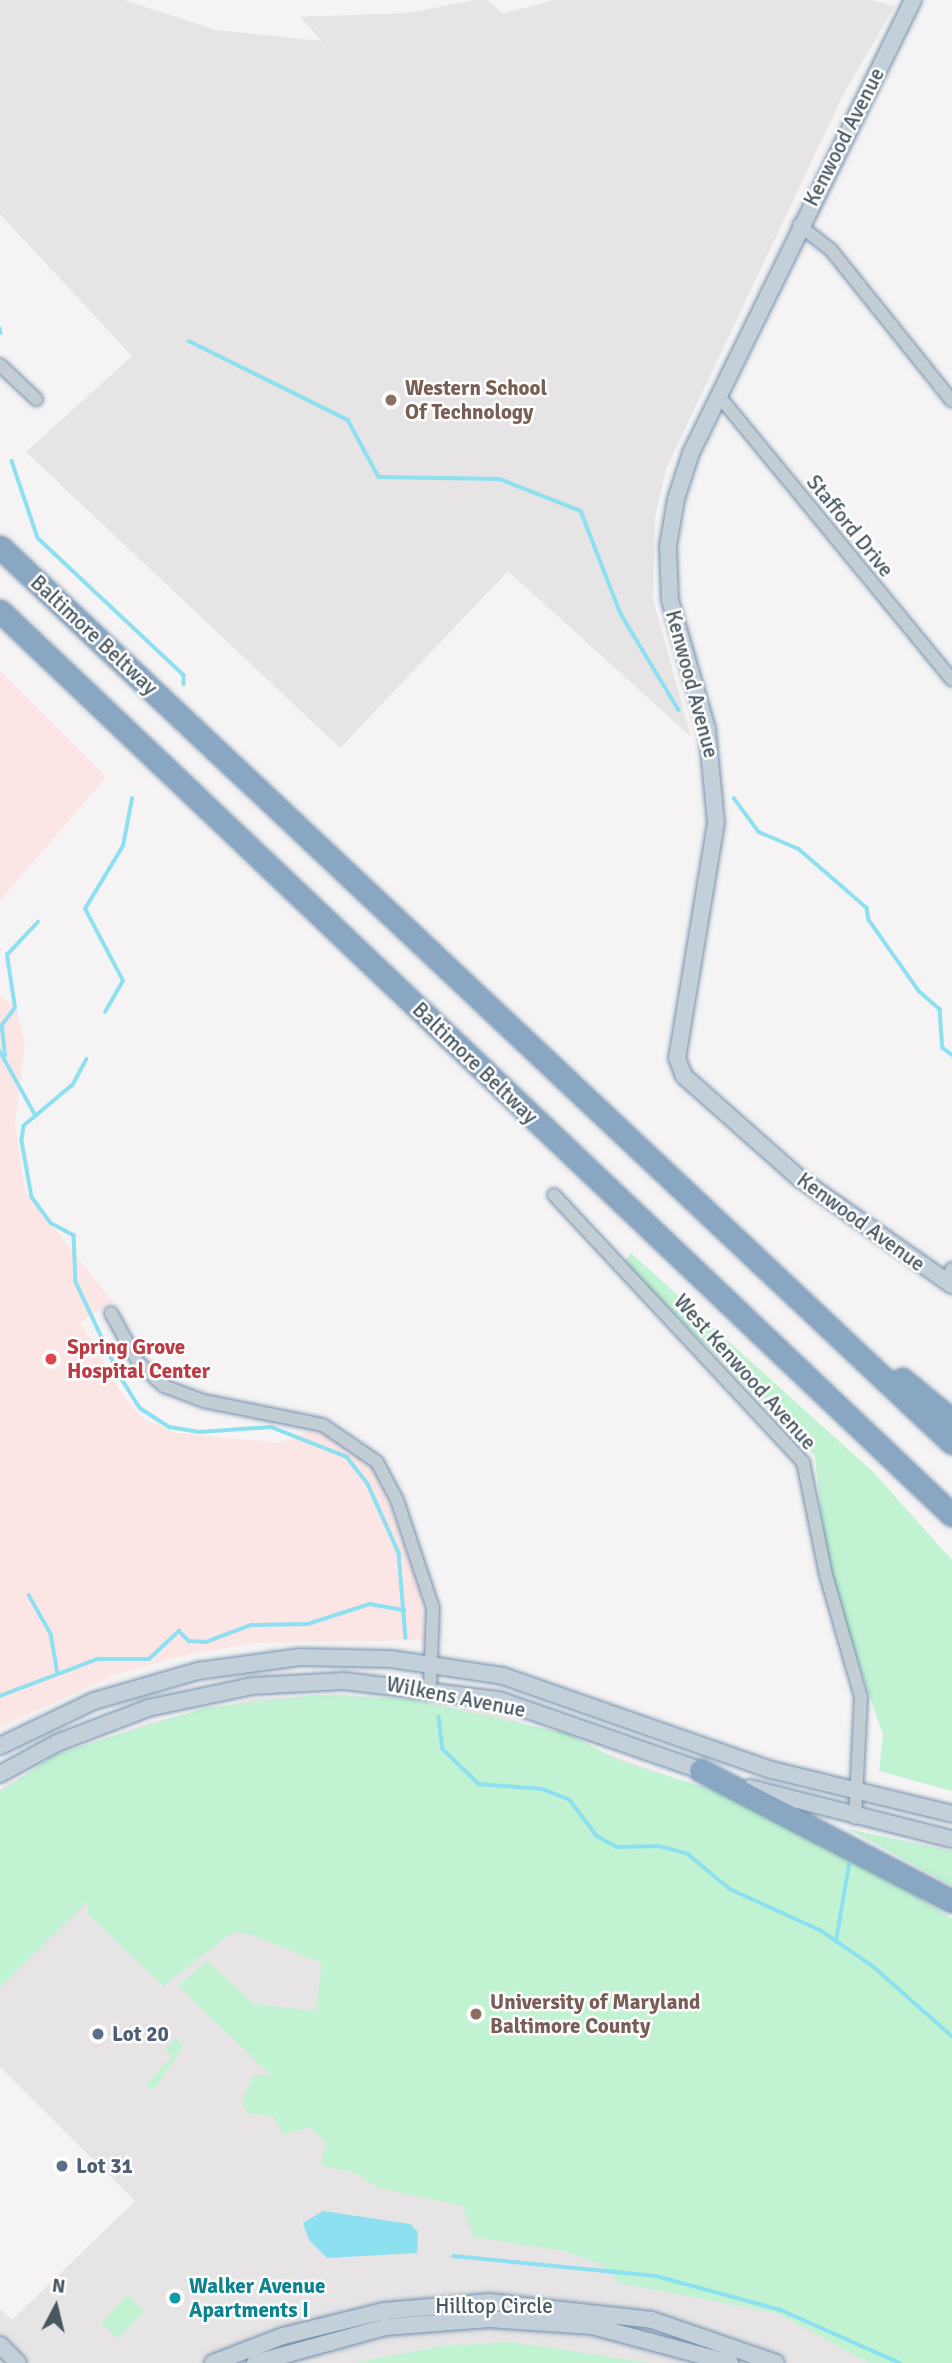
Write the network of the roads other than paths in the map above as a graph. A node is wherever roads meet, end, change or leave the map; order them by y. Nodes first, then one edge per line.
1 (913, 0) edge
2 (799, 225) junction
3 (0, 365) edge
4 (719, 396) junction
5 (36, 399) dead end
6 (952, 401) edge
7 (0, 547) edge
8 (0, 611) edge
9 (952, 680) edge
10 (554, 1195) dead end
11 (742, 1246) junction
12 (950, 1278) edge
13 (111, 1314) dead end
14 (952, 1420) edge
15 (952, 1443) edge
16 (952, 1515) edge
17 (433, 1663) junction
18 (430, 1687) junction
19 (0, 1746) edge
20 (700, 1770) junction
21 (0, 1773) edge
22 (858, 1794) junction
23 (952, 1814) edge
24 (855, 1818) junction
25 (952, 1839) edge
26 (952, 1901) edge
27 (0, 2345) edge
28 (18, 2363) edge
29 (213, 2363) edge
30 (254, 2363) edge
31 (730, 2363) edge
32 (776, 2363) edge

1 - 2 street, Kenwood Avenue
2 - 4 street, Kenwood Avenue
2 - 6 street
3 - 5 street
4 - 9 street, Stafford Drive
4 - 12 street, Kenwood Avenue
7 - 11 highway, Baltimore Beltway
8 - 16 highway, Baltimore Beltway
10 - 22 street, West Kenwood Avenue
11 - 14 highway
11 - 15 highway, Baltimore Beltway
13 - 17 street
17 - 18 street
17 - 19 street, Wilkens Avenue
17 - 22 street, Wilkens Avenue
18 - 20 street, Wilkens Avenue
18 - 21 street, Wilkens Avenue
20 - 24 street, Wilkens Avenue
20 - 26 highway
22 - 23 street, Wilkens Avenue
22 - 24 street, West Kenwood Avenue
24 - 25 street, Wilkens Avenue
27 - 28 street
29 - 32 street, Hilltop Circle
30 - 31 street, Hilltop Circle

